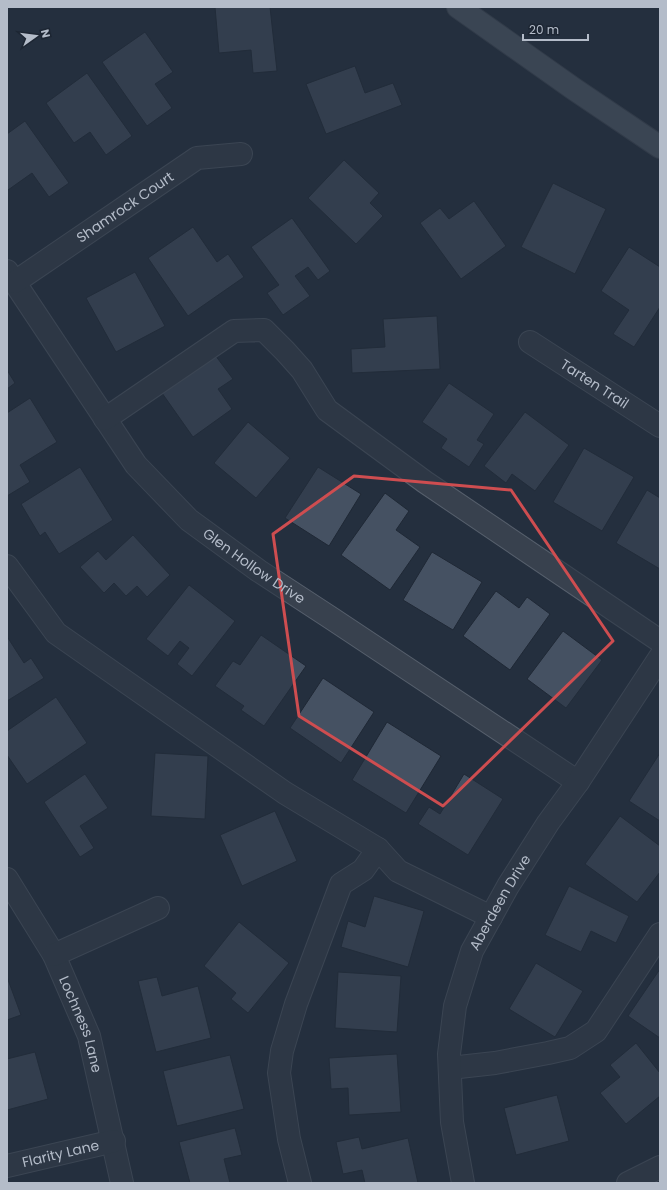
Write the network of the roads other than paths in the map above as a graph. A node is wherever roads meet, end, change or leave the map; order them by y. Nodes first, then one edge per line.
1 (458, 7) edge
2 (660, 147) edge
3 (241, 154) dead end
4 (11, 276) edge
5 (530, 342) dead end
6 (105, 419) junction
7 (660, 426) edge
8 (7, 566) edge
9 (660, 640) edge
10 (660, 657) edge
11 (578, 782) junction
12 (378, 849) junction
13 (7, 879) edge
14 (158, 908) dead end
15 (491, 917) junction
16 (660, 934) edge
17 (54, 955) junction
18 (450, 1068) junction
19 (114, 1141) junction
20 (7, 1166) edge
21 (660, 1167) edge
22 (122, 1183) edge
23 (300, 1183) edge
24 (463, 1183) edge
25 (628, 1183) edge

1 - 2 main road
3 - 4 street, Shamrock Court
4 - 6 street, Glen Hollow Drive
5 - 7 street, Tarten Trail
6 - 9 street
6 - 11 street, Glen Hollow Drive
8 - 12 street
10 - 11 street, Aberdeen Drive
11 - 15 street, Aberdeen Drive
12 - 15 street
12 - 23 street
13 - 17 street, Lochness Lane
14 - 17 street
15 - 18 street, Aberdeen Drive
16 - 18 street
17 - 19 street, Lochness Lane
18 - 24 street, Aberdeen Drive
19 - 20 street, Flarity Lane
19 - 22 street, Lochness Lane
21 - 25 street

